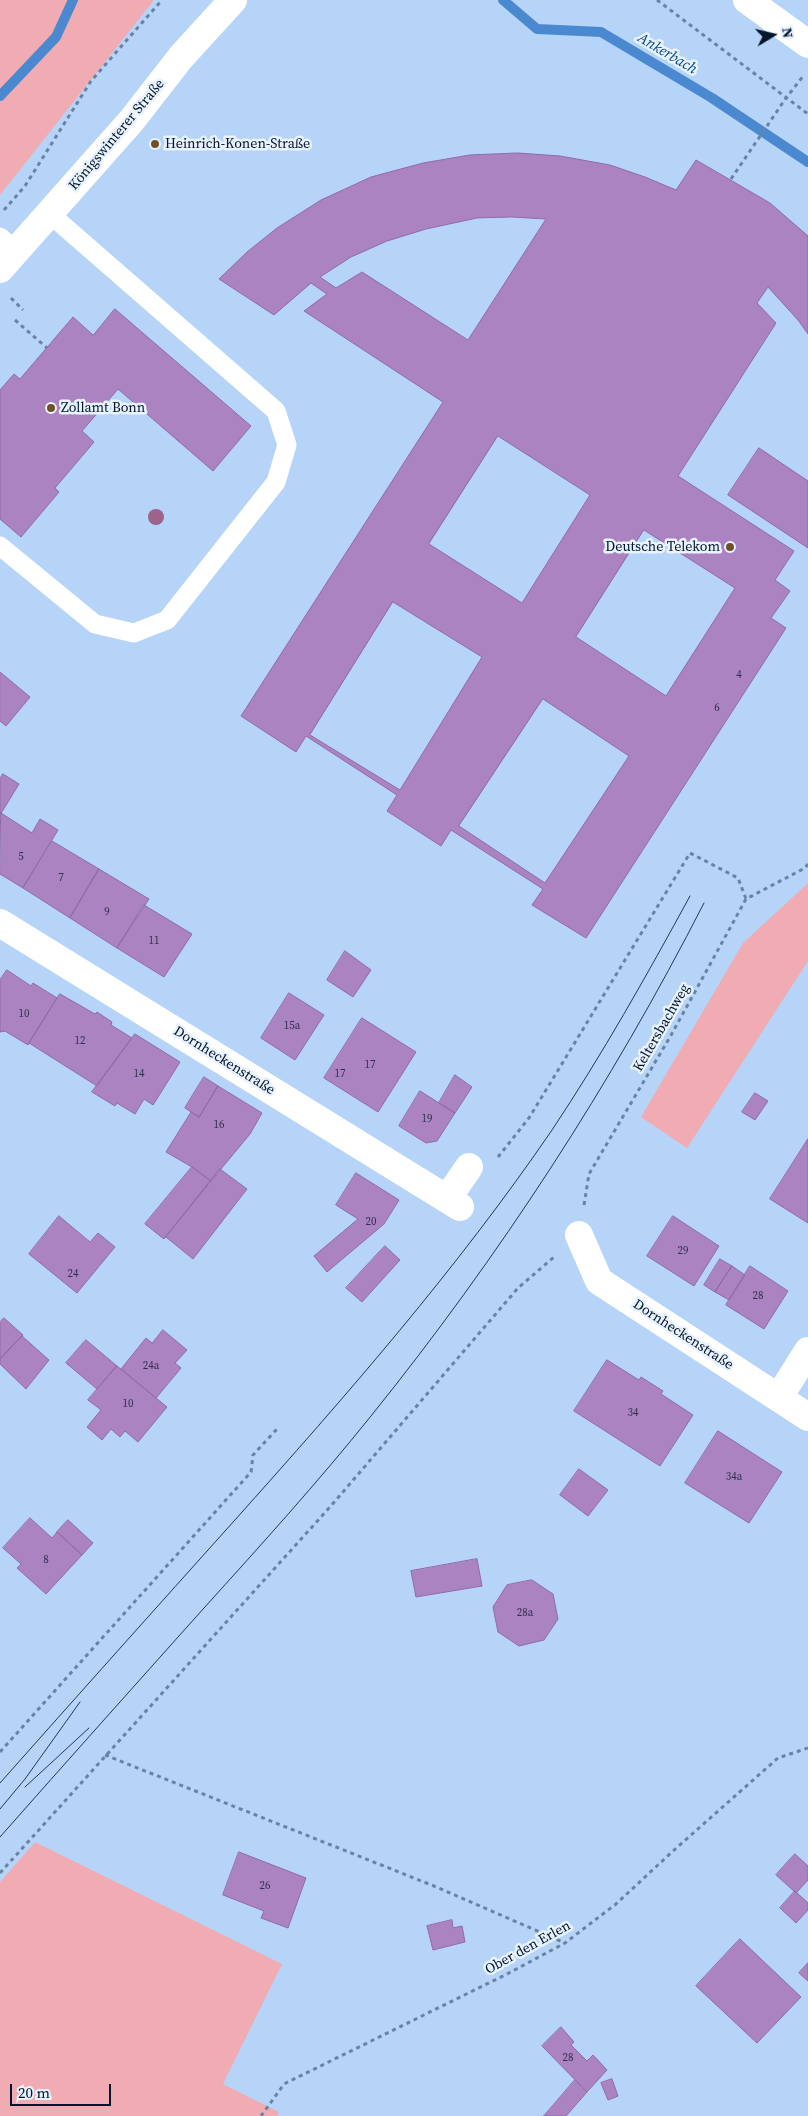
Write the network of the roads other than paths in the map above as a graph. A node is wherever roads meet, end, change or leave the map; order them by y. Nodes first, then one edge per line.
1 (208, 0) edge
2 (233, 0) edge
3 (747, 0) edge
4 (808, 44) edge
5 (182, 57) junction
6 (50, 214) junction
7 (5, 252) edge
8 (0, 546) edge
9 (0, 923) edge
10 (481, 1165) road end
11 (579, 1235) road end
12 (808, 1351) edge
13 (778, 1397) junction
14 (808, 1417) edge

1 - 5 street
2 - 5 street, Königswinterer Straße
3 - 4 street
5 - 6 street, Königswinterer Straße
6 - 7 street, Königswinterer Straße
6 - 8 lane
9 - 10 street, Dornheckenstraße
11 - 13 street, Dornheckenstraße
12 - 13 street
13 - 14 street, Dornheckenstraße

